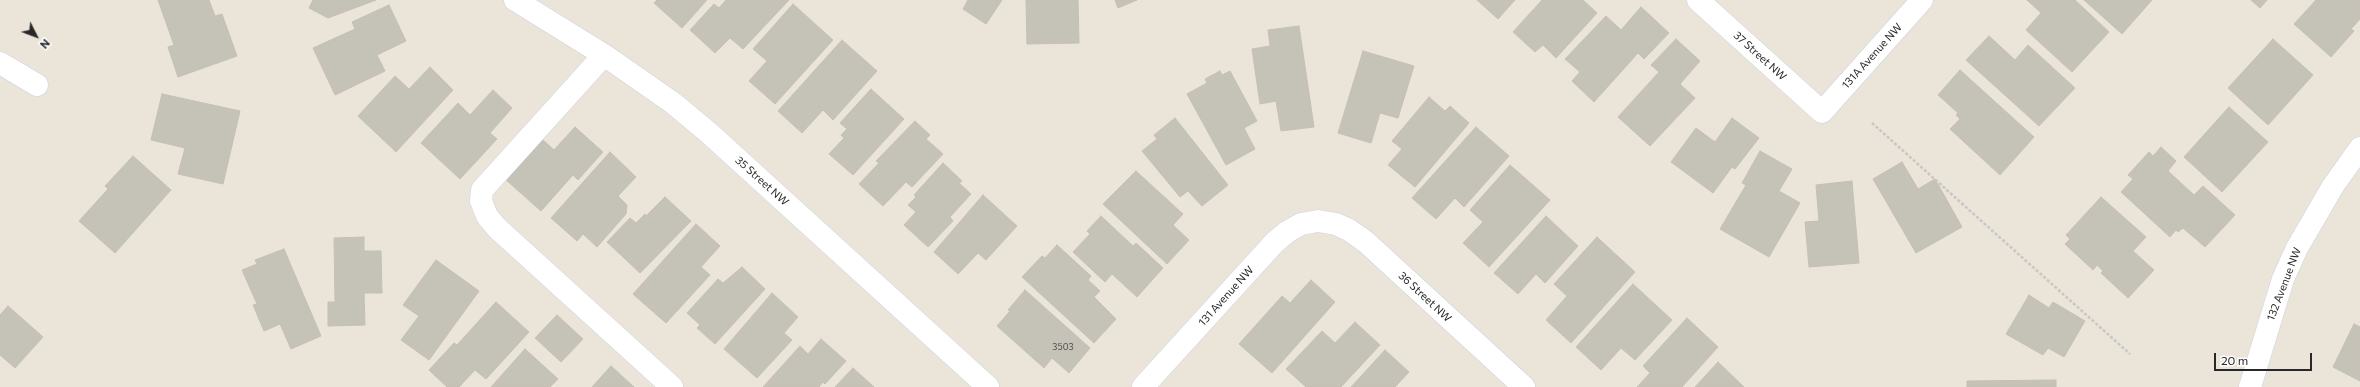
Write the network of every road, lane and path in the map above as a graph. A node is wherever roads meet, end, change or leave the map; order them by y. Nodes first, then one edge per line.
1 (515, 0) edge
2 (1698, 0) edge
3 (1922, 0) edge
4 (604, 55) junction
5 (0, 63) edge
6 (37, 85) dead end
7 (1822, 112) joint
8 (1872, 123) dead end
9 (2360, 148) edge
10 (1318, 221) joint
11 (2130, 354) dead end
12 (672, 387) edge
13 (988, 387) edge
14 (1143, 387) edge
15 (1524, 387) edge
16 (2250, 387) edge

1 - 4 street, 35 Street NW
2 - 7 street, 37 Street NW
3 - 7 street, 131A Avenue NW
4 - 12 street
4 - 13 street, 35 Street NW
5 - 6 street
8 - 11 path
9 - 16 street, 132 Avenue NW
10 - 14 street, 131 Avenue NW
10 - 15 street, 36 Street NW

